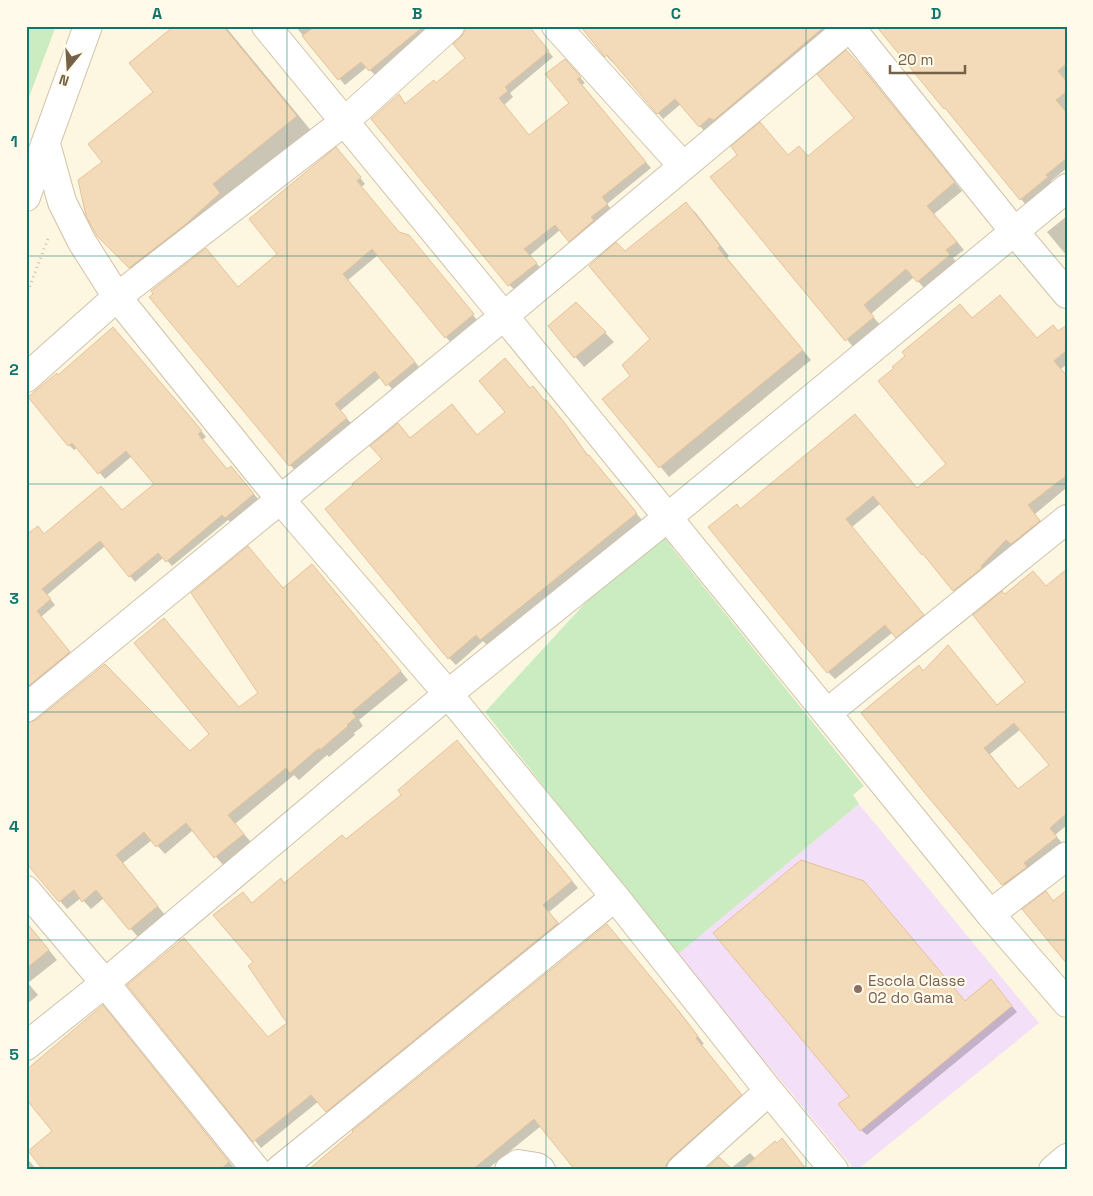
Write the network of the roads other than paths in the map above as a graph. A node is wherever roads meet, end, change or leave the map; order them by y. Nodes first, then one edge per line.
1 (88, 26) edge
2 (266, 26) edge
3 (450, 26) edge
4 (556, 26) edge
5 (851, 26) edge
6 (345, 121) junction
7 (46, 144) junction
8 (683, 166) junction
9 (1067, 188) edge
10 (26, 197) edge
11 (1014, 231) junction
12 (1067, 294) edge
13 (117, 297) junction
14 (504, 316) junction
15 (26, 378) edge
16 (280, 499) junction
17 (667, 518) junction
18 (1067, 520) edge
19 (448, 694) junction
20 (26, 708) edge
21 (827, 713) junction
22 (1067, 856) edge
23 (26, 890) edge
24 (615, 897) junction
25 (990, 914) junction
26 (106, 983) junction
27 (1067, 1003) edge
28 (26, 1046) edge
29 (769, 1091) junction
30 (1067, 1158) edge
31 (256, 1170) edge
32 (279, 1170) edge
33 (509, 1170) edge
34 (541, 1170) edge
35 (681, 1170) edge
36 (834, 1170) edge
37 (1053, 1170) edge

1 - 7 street
2 - 6 street
3 - 6 street
4 - 8 street
5 - 8 street
5 - 11 street
6 - 13 street
6 - 14 street
7 - 10 street
7 - 13 street
8 - 14 street
9 - 11 street
11 - 12 street
11 - 17 street
13 - 15 street
13 - 16 street
14 - 16 street
14 - 17 street
16 - 19 street
16 - 20 street
17 - 19 street
17 - 21 street
18 - 21 street
19 - 24 street
19 - 26 street
21 - 25 street
22 - 25 street
23 - 26 street
24 - 29 street
24 - 32 street
25 - 27 street
26 - 28 street
26 - 31 street
29 - 35 street
29 - 36 street
30 - 37 street
33 - 34 street

